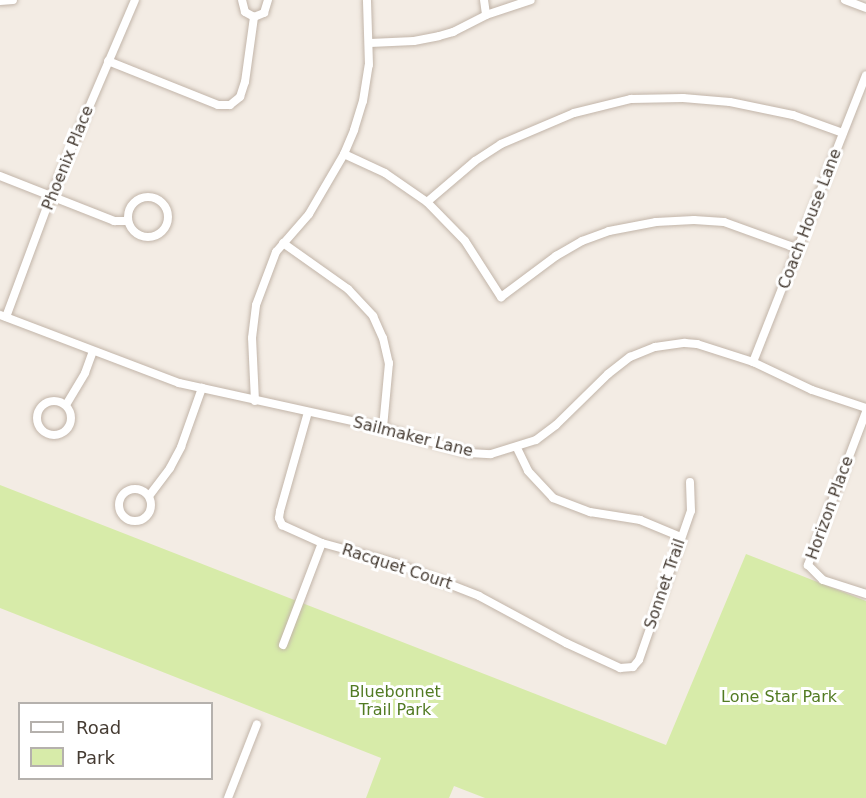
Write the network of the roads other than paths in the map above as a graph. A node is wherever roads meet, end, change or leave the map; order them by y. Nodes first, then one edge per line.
1 (13, 0) edge
2 (135, 0) edge
3 (242, 0) edge
4 (268, 0) edge
5 (367, 0) edge
6 (484, 0) edge
7 (531, 0) edge
8 (845, 0) edge
9 (0, 2) edge
10 (866, 8) edge
11 (486, 15) junction
12 (254, 17) junction
13 (370, 43) junction
14 (108, 62) junction
15 (866, 75) edge
16 (843, 133) junction
17 (344, 154) junction
18 (0, 176) edge
19 (51, 196) junction
20 (427, 202) junction
21 (128, 221) junction
22 (283, 243) junction
23 (799, 249) junction
24 (3, 316) edge
25 (93, 351) junction
26 (753, 362) junction
27 (202, 388) junction
28 (255, 400) junction
29 (66, 405) junction
30 (866, 410) edge
31 (308, 412) junction
32 (383, 428) junction
33 (517, 448) junction
34 (690, 482) dead end
35 (149, 496) dead end
36 (681, 537) junction
37 (322, 543) junction
38 (866, 594) edge
39 (283, 645) dead end
40 (616, 666) joint
41 (257, 724) dead end
42 (228, 798) edge

1 - 9 street
2 - 14 street, Phoenix Place
3 - 12 street
4 - 12 street
5 - 13 street
6 - 11 street
7 - 11 street
8 - 10 street
11 - 13 street
12 - 14 street
13 - 17 street
14 - 19 street, Phoenix Place
15 - 16 street, Coach House Lane
16 - 20 street
16 - 23 street, Coach House Lane
17 - 20 street
17 - 22 street
18 - 19 street
19 - 21 street
19 - 24 street, Phoenix Place
20 - 23 street
21 - 21 street
22 - 28 street
22 - 32 street
23 - 26 street, Coach House Lane
24 - 25 street, Sailmaker Lane
25 - 27 street, Sailmaker Lane
25 - 29 street
26 - 30 street, Sailmaker Lane
26 - 33 street, Sailmaker Lane
27 - 28 street, Sailmaker Lane
27 - 35 street
28 - 31 street, Sailmaker Lane
29 - 29 street
30 - 38 street, Horizon Place
31 - 32 street, Sailmaker Lane
31 - 37 street, Racquet Court
32 - 33 street, Sailmaker Lane
33 - 36 street
34 - 36 street, Sonnet Trail
36 - 40 street, Sonnet Trail
37 - 39 street
37 - 40 street, Racquet Court
41 - 42 street

